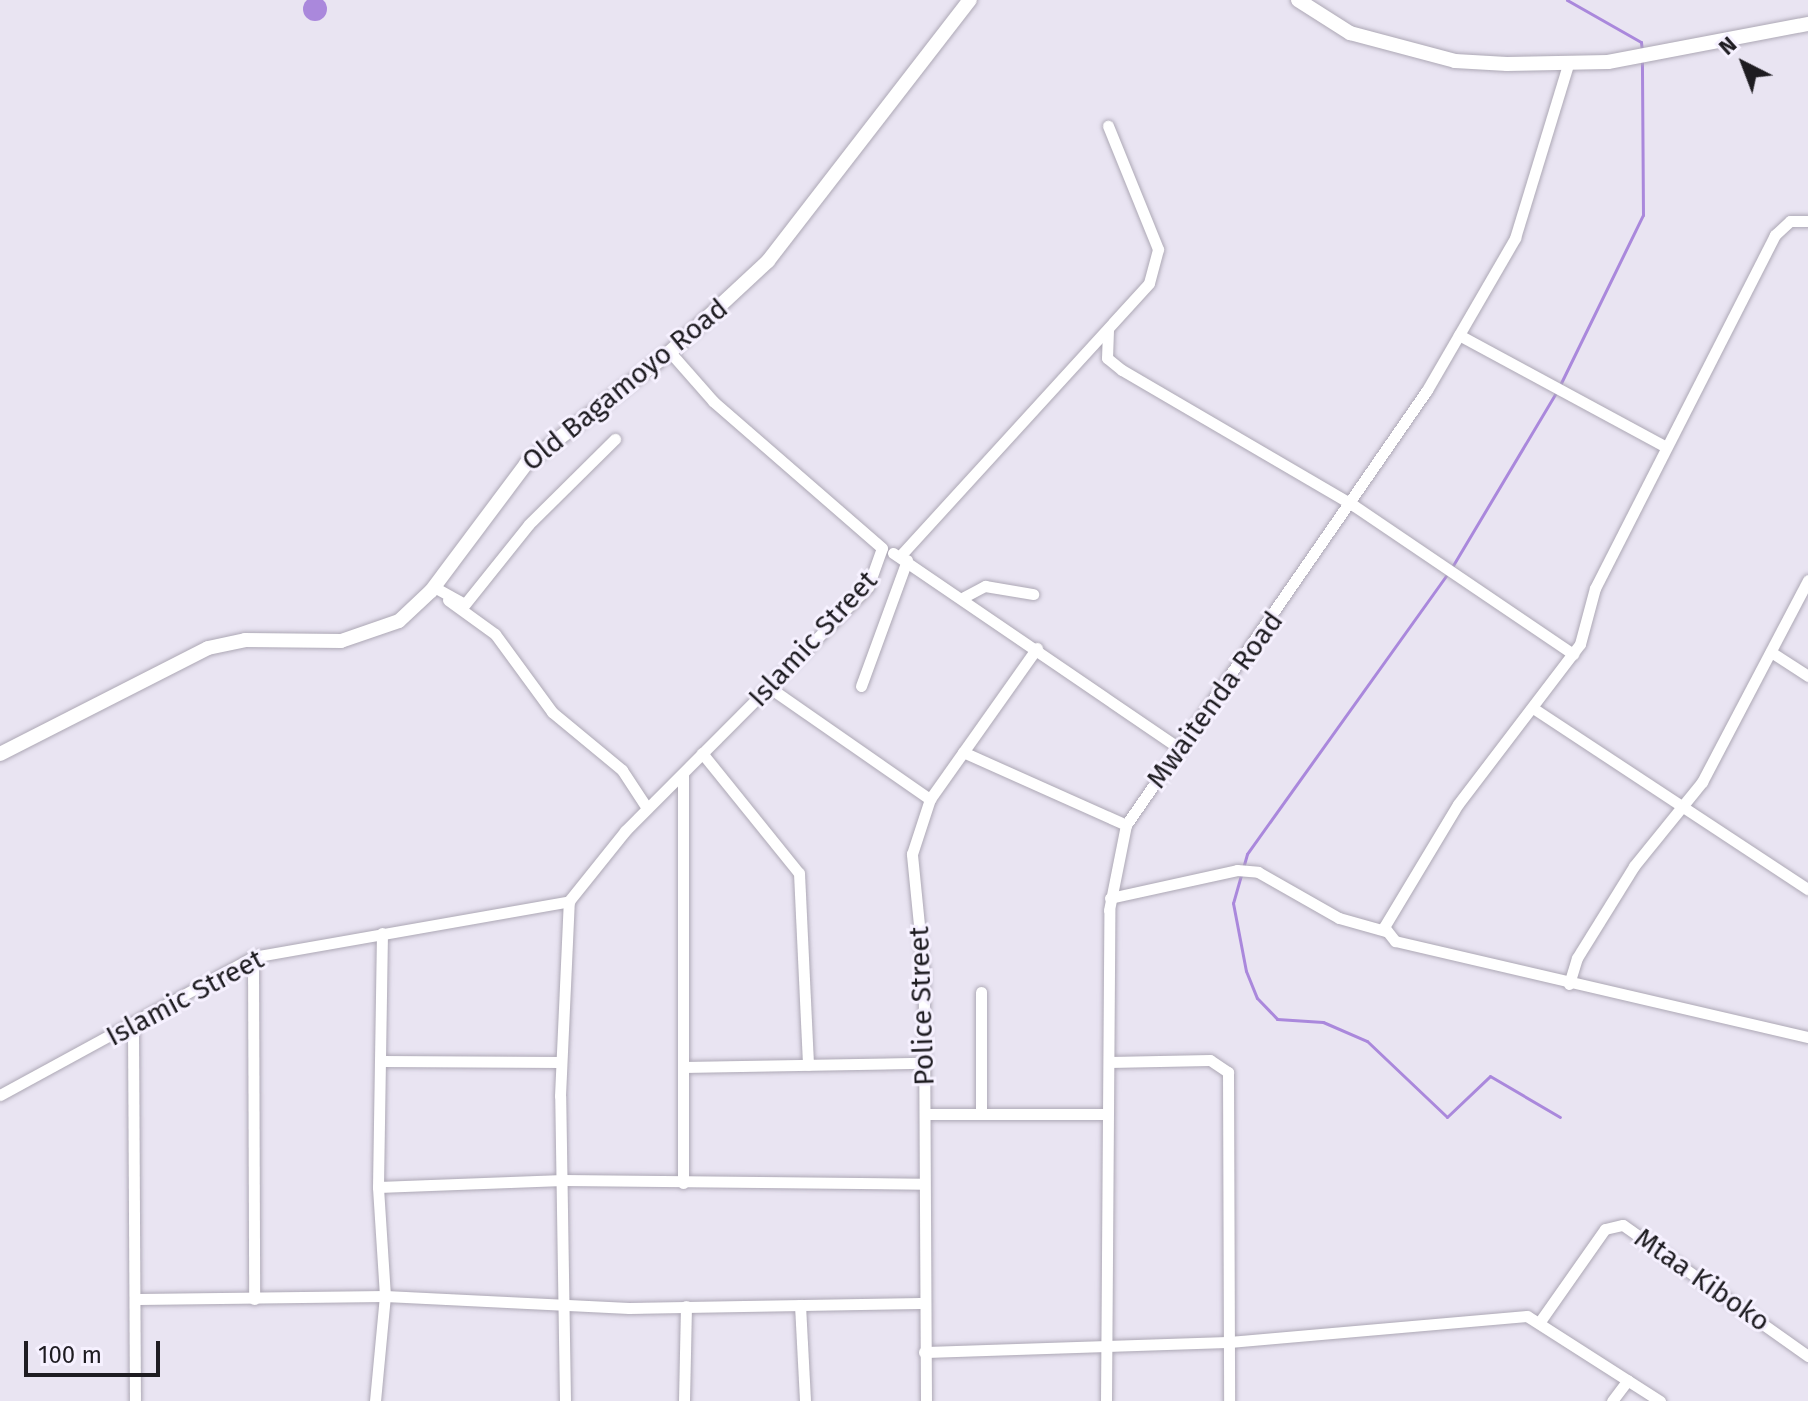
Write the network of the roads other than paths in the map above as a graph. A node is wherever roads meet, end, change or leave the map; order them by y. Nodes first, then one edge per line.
1 (970, 0) edge
2 (1298, 0) edge
3 (1808, 24) edge
4 (1568, 65) junction
5 (1108, 126) dead end
6 (1808, 221) edge
7 (1108, 330) junction
8 (1459, 335) junction
9 (670, 352) junction
10 (615, 439) dead end
11 (1666, 447) junction
12 (1353, 505) junction
13 (882, 548) junction
14 (903, 558) junction
15 (1808, 580) edge
16 (434, 587) junction
17 (1033, 594) dead end
18 (964, 597) junction
19 (448, 600) junction
20 (1037, 648) junction
21 (1771, 652) junction
22 (1573, 654) junction
23 (1808, 676) edge
24 (861, 686) dead end
25 (770, 688) junction
26 (1533, 708) junction
27 (1180, 749) junction
28 (963, 752) junction
29 (702, 753) junction
30 (0, 754) edge
31 (683, 775) junction
32 (930, 799) junction
33 (1681, 804) junction
34 (647, 808) junction
35 (1126, 825) junction
36 (1808, 889) edge
37 (1110, 898) junction
38 (569, 901) junction
39 (1385, 931) junction
40 (382, 933) junction
41 (253, 957) junction
42 (1569, 984) junction
43 (981, 992) dead end
44 (133, 1025) junction
45 (1808, 1037) edge
46 (381, 1061) junction
47 (561, 1062) junction
48 (1109, 1062) junction
49 (923, 1063) junction
50 (808, 1065) junction
51 (683, 1067) junction
52 (0, 1095) edge
53 (981, 1113) junction
54 (925, 1114) junction
55 (1107, 1114) junction
56 (563, 1180) junction
57 (683, 1183) junction
58 (923, 1184) junction
59 (378, 1187) junction
60 (385, 1296) junction
61 (138, 1299) junction
62 (254, 1299) junction
63 (564, 1302) junction
64 (920, 1303) junction
65 (800, 1305) junction
66 (686, 1306) junction
67 (1541, 1320) junction
68 (1229, 1342) junction
69 (1107, 1345) junction
70 (924, 1352) junction
71 (1808, 1356) edge
72 (1628, 1380) junction
73 (135, 1401) edge
74 (375, 1401) edge
75 (565, 1401) edge
76 (684, 1401) edge
77 (805, 1401) edge
78 (926, 1401) edge
79 (1106, 1401) edge
80 (1229, 1401) edge
81 (1612, 1401) edge
82 (1660, 1401) edge

1 - 9 street, Old Bagamoyo Road
2 - 4 street
3 - 4 street
4 - 8 street, Mwaitenda Road
5 - 7 street
6 - 11 street
7 - 12 street
7 - 14 street
8 - 11 street
8 - 12 street, Mwaitenda Road
9 - 13 street, Islamic Street
9 - 16 street, Old Bagamoyo Road
10 - 19 street
11 - 22 street
12 - 22 street
12 - 27 street, Mwaitenda Road
13 - 14 street
13 - 25 street, Islamic Street
14 - 18 street
14 - 24 street
15 - 21 street
16 - 19 street
16 - 30 street, Old Bagamoyo Road
17 - 18 street
18 - 20 street
19 - 34 street
20 - 27 street
20 - 28 street, Police Street
21 - 23 street
21 - 33 street
22 - 26 street
25 - 29 street, Islamic Street
25 - 32 street
26 - 33 street
26 - 39 street
27 - 35 street, Mwaitenda Road
28 - 32 street, Police Street
28 - 35 street
29 - 31 street, Islamic Street
29 - 50 street
31 - 34 street, Islamic Street
31 - 51 street
32 - 49 street, Police Street
33 - 36 street
33 - 42 street
34 - 38 street, Islamic Street
35 - 37 street, Mwaitenda Road
37 - 39 street
37 - 48 street, Mwaitenda Road
38 - 40 street, Islamic Street
38 - 47 street
39 - 42 street
40 - 41 street, Islamic Street
40 - 46 street
41 - 44 street, Islamic Street
41 - 62 street
42 - 45 street
43 - 53 street
44 - 52 street, Islamic Street
44 - 61 street
46 - 47 street
46 - 59 street
47 - 56 street
48 - 55 street, Mwaitenda Road
48 - 68 street
49 - 50 street
49 - 54 street, Police Street
50 - 51 street
51 - 57 street
53 - 54 street
53 - 55 street
54 - 58 street, Police Street
55 - 69 street, Mwaitenda Road
56 - 57 street
56 - 59 street
56 - 63 street
57 - 58 street
58 - 64 street, Police Street
59 - 60 street
60 - 62 street
60 - 63 street
60 - 74 street
61 - 62 street
61 - 73 street
63 - 66 street
63 - 75 street
64 - 65 street
64 - 70 street, Police Street
65 - 66 street
65 - 77 street
66 - 76 street
67 - 68 street
67 - 71 street, Mtaa Kiboko
67 - 72 street
68 - 69 street
68 - 80 street
69 - 70 street
69 - 79 street, Mwaitenda Road
70 - 78 street, Police Street
72 - 81 street
72 - 82 street

